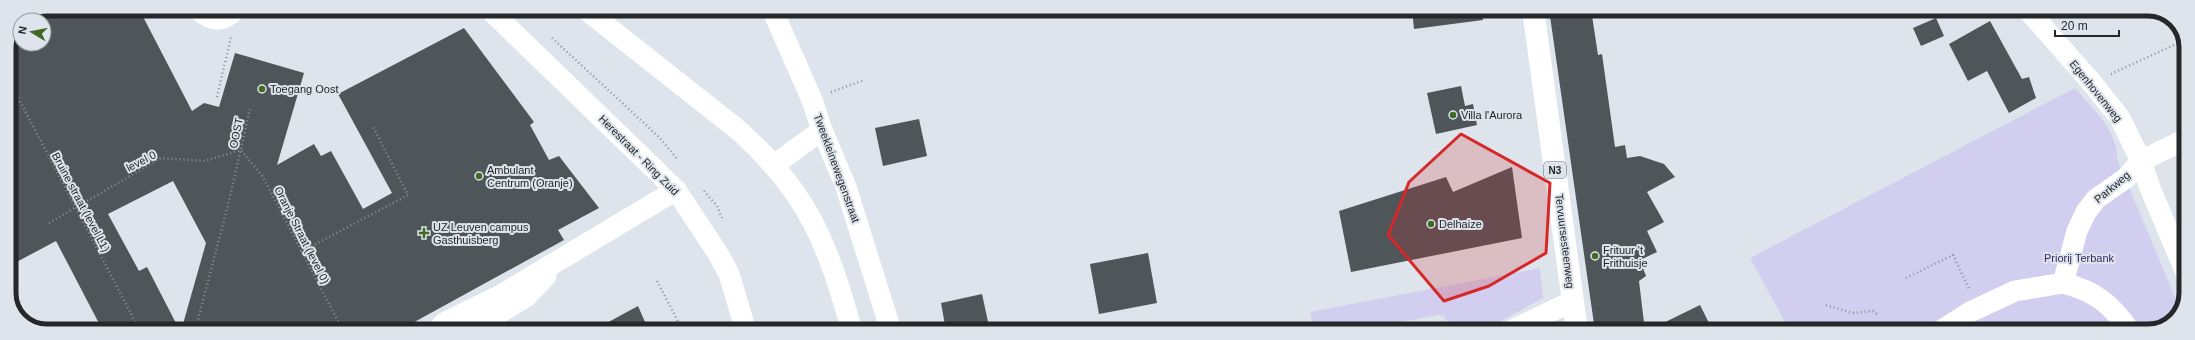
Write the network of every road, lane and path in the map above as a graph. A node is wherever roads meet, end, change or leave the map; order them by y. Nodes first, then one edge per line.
1 (206, 16) edge
2 (230, 16) edge
3 (496, 16) edge
4 (593, 16) edge
5 (775, 16) edge
6 (1534, 16) edge
7 (2033, 16) edge
8 (232, 31) dead end
9 (2179, 43) edge
10 (862, 81) dead end
11 (2092, 83) junction
12 (16, 93) edge
13 (216, 97) dead end
14 (812, 100) junction
15 (250, 109) dead end
16 (372, 125) dead end
17 (822, 130) junction
18 (2179, 142) edge
19 (241, 150) junction
20 (2141, 161) junction
21 (774, 165) junction
22 (676, 190) junction
23 (77, 207) junction
24 (49, 223) dead end
25 (301, 252) junction
26 (2179, 256) edge
27 (563, 259) junction
28 (1906, 278) dead end
29 (657, 281) dead end
30 (2063, 283) junction
31 (1572, 301) junction
32 (1826, 305) dead end
33 (1978, 308) junction
34 (1878, 315) dead end
35 (136, 324) edge
36 (197, 324) edge
37 (339, 324) edge
38 (443, 324) edge
39 (481, 324) edge
40 (679, 324) edge
41 (744, 324) edge
42 (850, 324) edge
43 (889, 324) edge
44 (1528, 324) edge
45 (1576, 324) edge
46 (1952, 324) edge
47 (2125, 324) edge

1 - 2 street
3 - 22 street, Herestraat - Ring Zuid
4 - 21 street
5 - 14 street, Tweekleinewegenstraat
6 - 31 main road, Tervuursesteenweg / N3
7 - 11 street, Egenhovenweg
8 - 13 path
9 - 11 path
10 - 14 path
11 - 20 street, Egenhovenweg
12 - 23 path, Bruine straat (level L1)
14 - 17 street, Tweekleinewegenstraat
15 - 19 path, OOST
16 - 25 path, Oranje Straat (level 0)
17 - 21 street
17 - 43 street, Tweekleinewegenstraat
18 - 20 street
19 - 23 path, level 0
19 - 25 path, Oranje Straat (level 0)
19 - 36 path, OOST
20 - 26 street, Egenhovenweg
20 - 30 street, Parkweg
21 - 42 street
22 - 27 street
22 - 41 street, Herestraat - Ring Zuid
23 - 24 path, level 0
23 - 35 path, Bruine straat (level L1)
25 - 37 path, Oranje Straat (level 0)
27 - 38 street
27 - 39 street
28 - 33 path
29 - 40 path
30 - 33 street
30 - 47 street
31 - 44 street
31 - 45 main road, Tervuursesteenweg / N3
32 - 34 path
33 - 46 street

